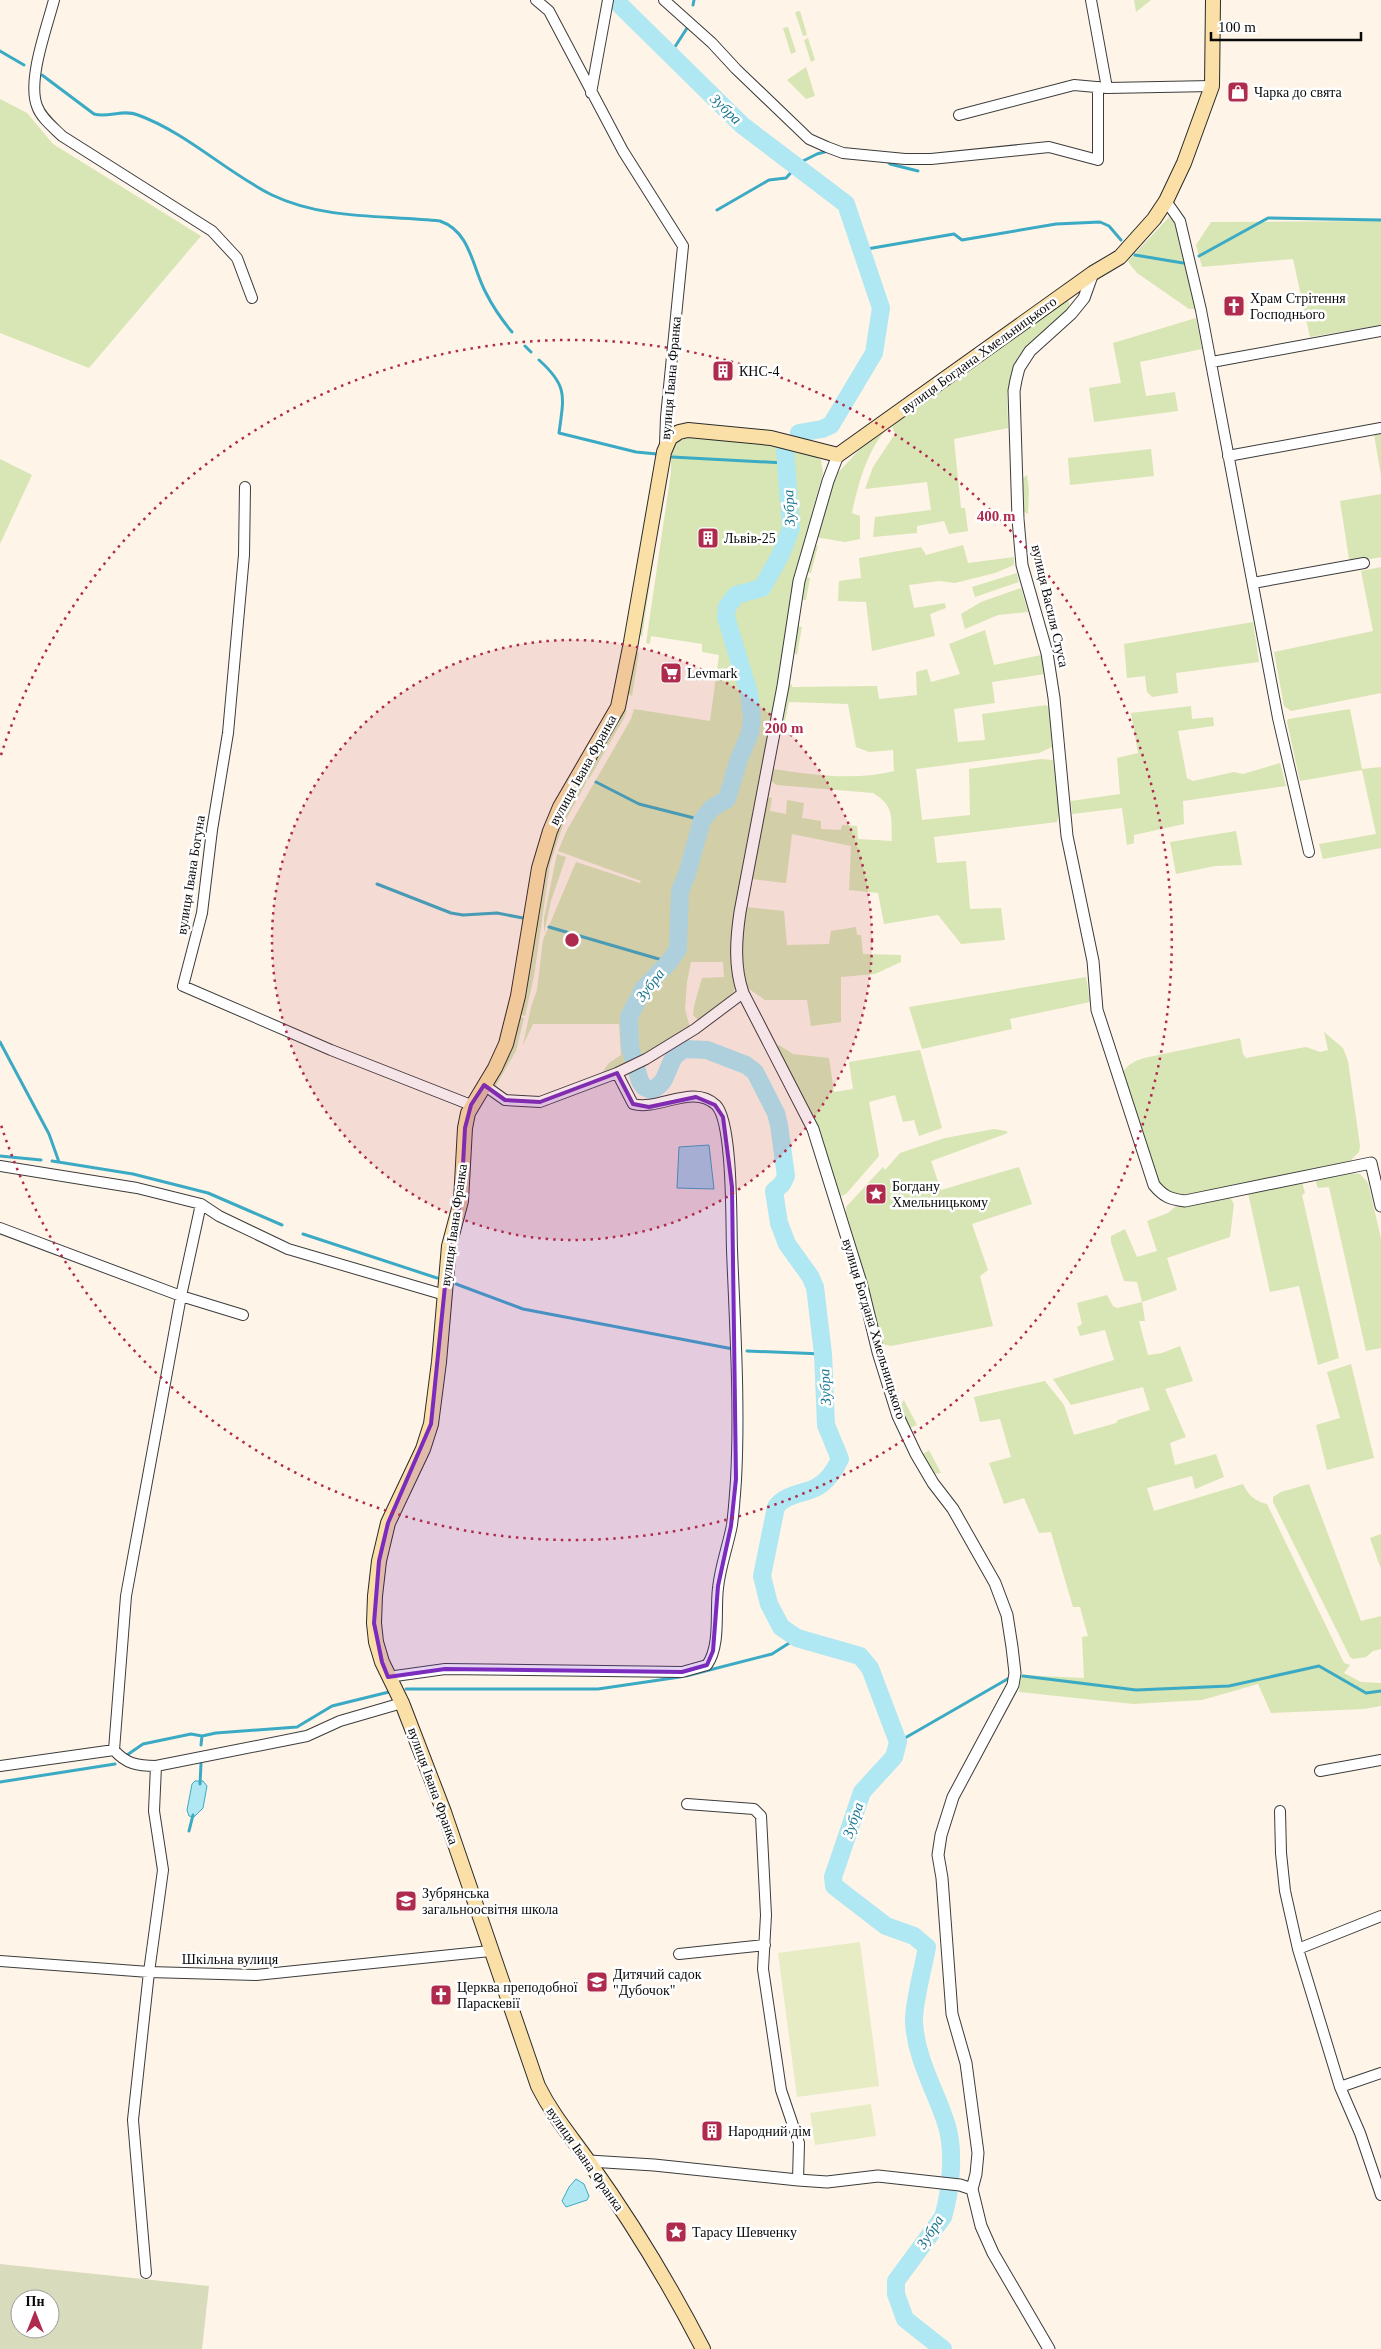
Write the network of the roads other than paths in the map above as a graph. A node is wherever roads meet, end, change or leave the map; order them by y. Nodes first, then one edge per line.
1 (54, 0) edge
2 (536, 0) edge
3 (664, 0) edge
4 (1091, 0) edge
5 (1213, 0) edge
6 (606, 3) edge
7 (1212, 86) junction
8 (1103, 88) junction
9 (591, 93) junction
10 (959, 115) dead end
11 (1166, 201) junction
12 (1094, 273) junction
13 (252, 298) dead end
14 (1381, 331) edge
15 (1212, 362) junction
16 (1381, 428) edge
17 (665, 445) junction
18 (838, 455) junction
19 (1228, 456) junction
20 (246, 487) dead end
21 (1364, 563) dead end
22 (1253, 583) junction
23 (1309, 852) dead end
24 (743, 994) junction
25 (617, 1073) junction
26 (484, 1086) junction
27 (471, 1105) junction
28 (0, 1166) edge
29 (201, 1204) junction
30 (1381, 1206) edge
31 (0, 1228) edge
32 (445, 1295) junction
33 (181, 1296) junction
34 (243, 1315) dead end
35 (388, 1676) junction
36 (402, 1703) junction
37 (114, 1750) junction
38 (1381, 1760) edge
39 (0, 1766) edge
40 (156, 1766) junction
41 (1320, 1771) dead end
42 (687, 1804) dead end
43 (1280, 1811) dead end
44 (1381, 1916) edge
45 (765, 1945) junction
46 (1298, 1949) junction
47 (490, 1951) junction
48 (679, 1954) dead end
49 (0, 1961) edge
50 (148, 1972) junction
51 (1381, 2073) edge
52 (1340, 2087) junction
53 (589, 2161) junction
54 (798, 2180) junction
55 (972, 2189) junction
56 (1381, 2195) edge
57 (146, 2274) dead end
58 (703, 2349) edge
59 (1049, 2349) edge

1 - 13 street
2 - 9 street, вулиця Івана Франка
3 - 8 street
4 - 8 street
5 - 7 main road, вулиця Богдана Хмельницького
6 - 9 street
7 - 8 street
7 - 11 main road, вулиця Богдана Хмельницького
8 - 10 street
9 - 17 street, вулиця Івана Франка
11 - 12 main road, вулиця Богдана Хмельницького
11 - 15 street
12 - 18 main road, вулиця Богдана Хмельницького
12 - 30 street, вулиця Василя Стуса
14 - 15 street
15 - 19 street
16 - 19 street
17 - 18 main road
17 - 26 main road, вулиця Івана Франка
18 - 24 street, вулиця Богдана Хмельницького
19 - 22 street
20 - 27 street, вулиця Івана Богуна
21 - 22 street
22 - 23 street
24 - 25 street
24 - 55 street, вулиця Богдана Хмельницького
25 - 26 street
25 - 35 street
26 - 27 main road, вулиця Івана Франка
27 - 32 main road, вулиця Івана Франка
28 - 29 street
29 - 32 street
29 - 33 street
31 - 33 street
32 - 35 main road, вулиця Івана Франка
33 - 34 street
33 - 37 street
35 - 36 main road, вулиця Івана Франка
36 - 40 street
36 - 47 main road, вулиця Івана Франка
37 - 39 street
37 - 40 street
38 - 41 street
40 - 50 street
42 - 45 street
43 - 46 street
44 - 46 street
45 - 48 street
45 - 54 street
46 - 52 street
47 - 50 street, Шкільна вулиця
47 - 53 main road, вулиця Івана Франка
49 - 50 street, Шкільна вулиця
50 - 57 street
51 - 52 street
52 - 56 street
53 - 54 street
53 - 58 main road, вулиця Івана Франка
54 - 55 street
55 - 59 street, вулиця Богдана Хмельницького

